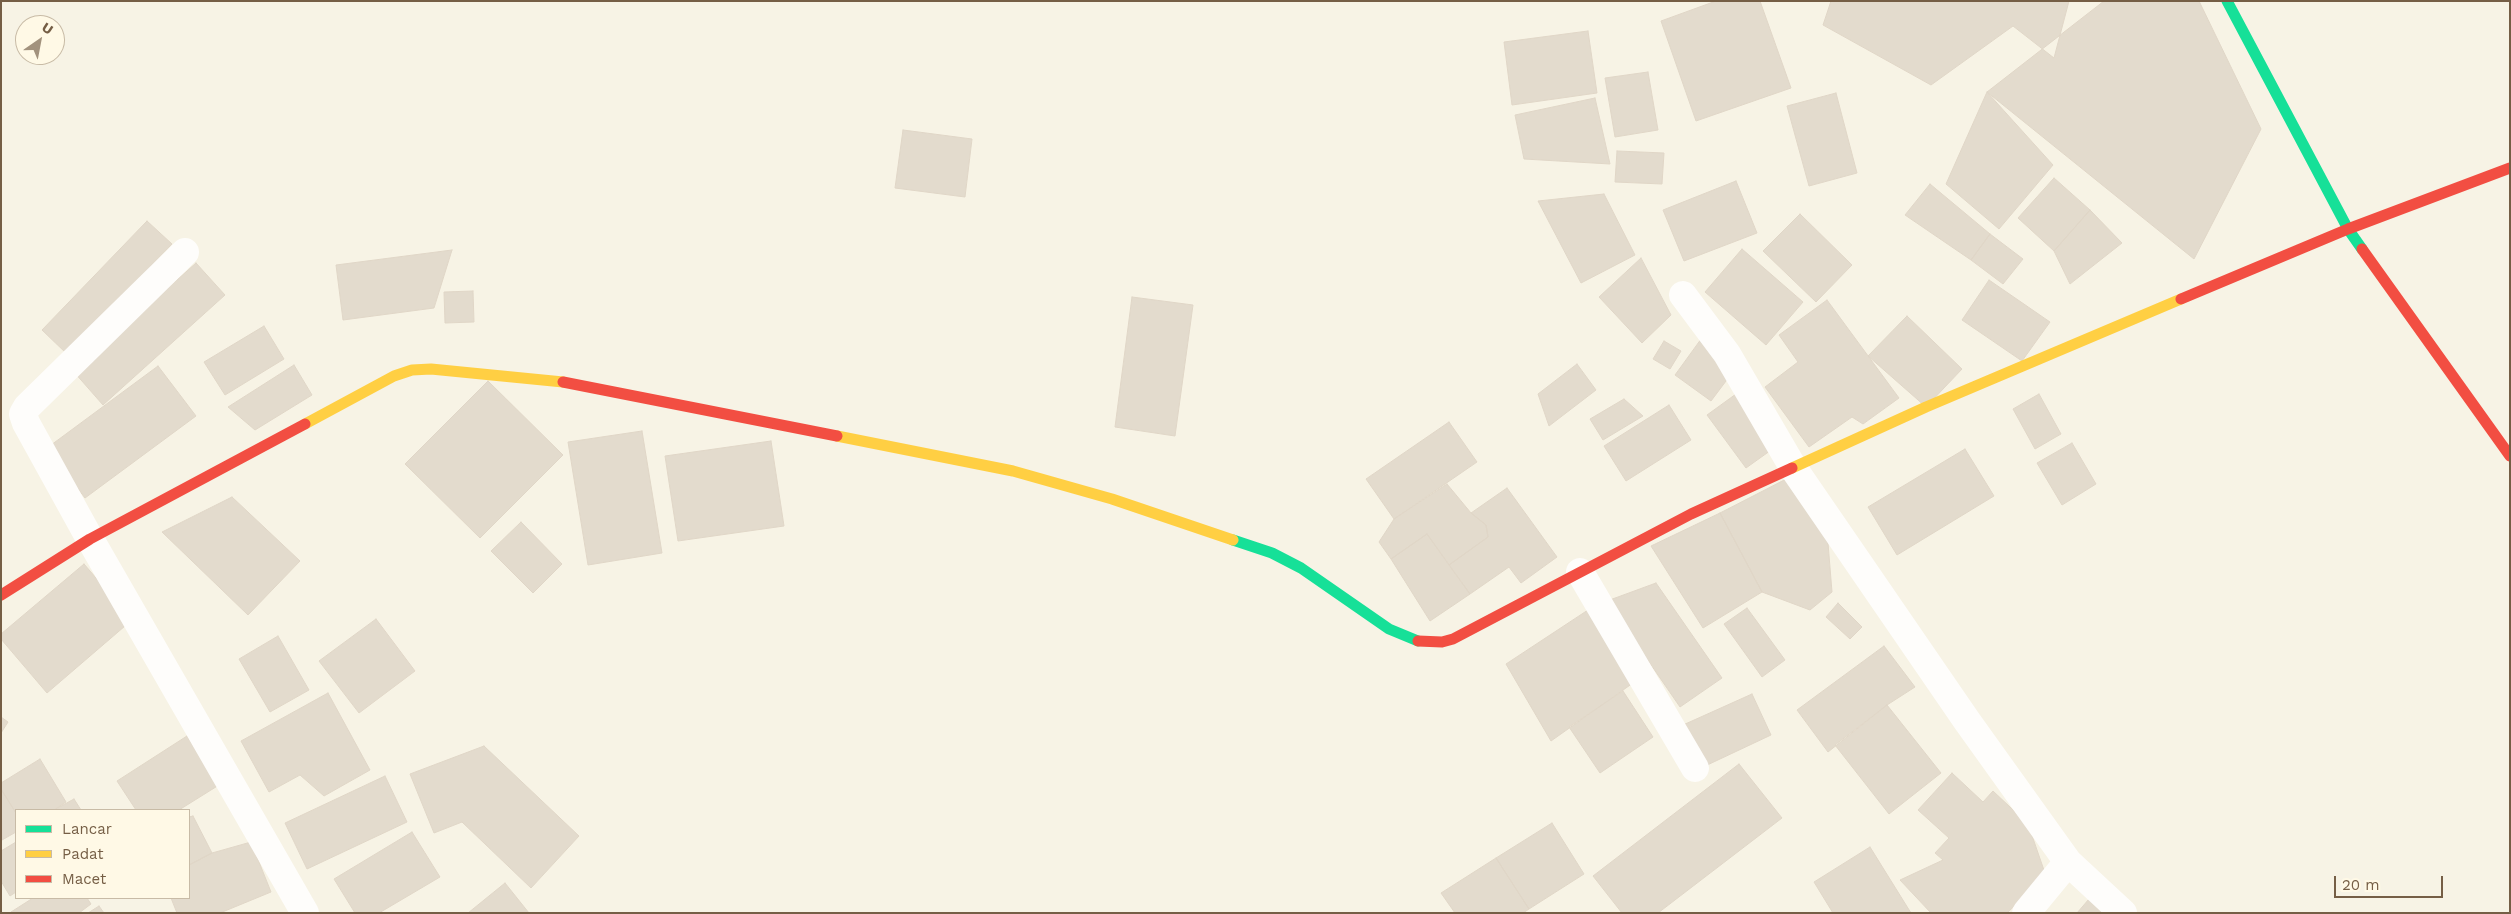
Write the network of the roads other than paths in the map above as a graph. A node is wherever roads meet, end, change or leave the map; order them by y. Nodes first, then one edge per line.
1 (2227, 1) edge
2 (2510, 168) edge
3 (2348, 229) junction
4 (185, 252) dead end
5 (1682, 295) dead end
6 (2510, 456) edge
7 (1794, 469) junction
8 (90, 539) junction
9 (1580, 572) junction
10 (1, 595) edge
11 (1695, 768) dead end
12 (2068, 862) junction
13 (305, 913) edge
14 (2026, 913) edge
15 (2123, 913) edge

1 - 3 street
2 - 3 street
3 - 6 street
3 - 7 street
4 - 8 street
5 - 7 street
7 - 9 street
7 - 12 street
8 - 9 street
8 - 10 street
8 - 13 street
9 - 11 street
12 - 14 street
12 - 15 street

